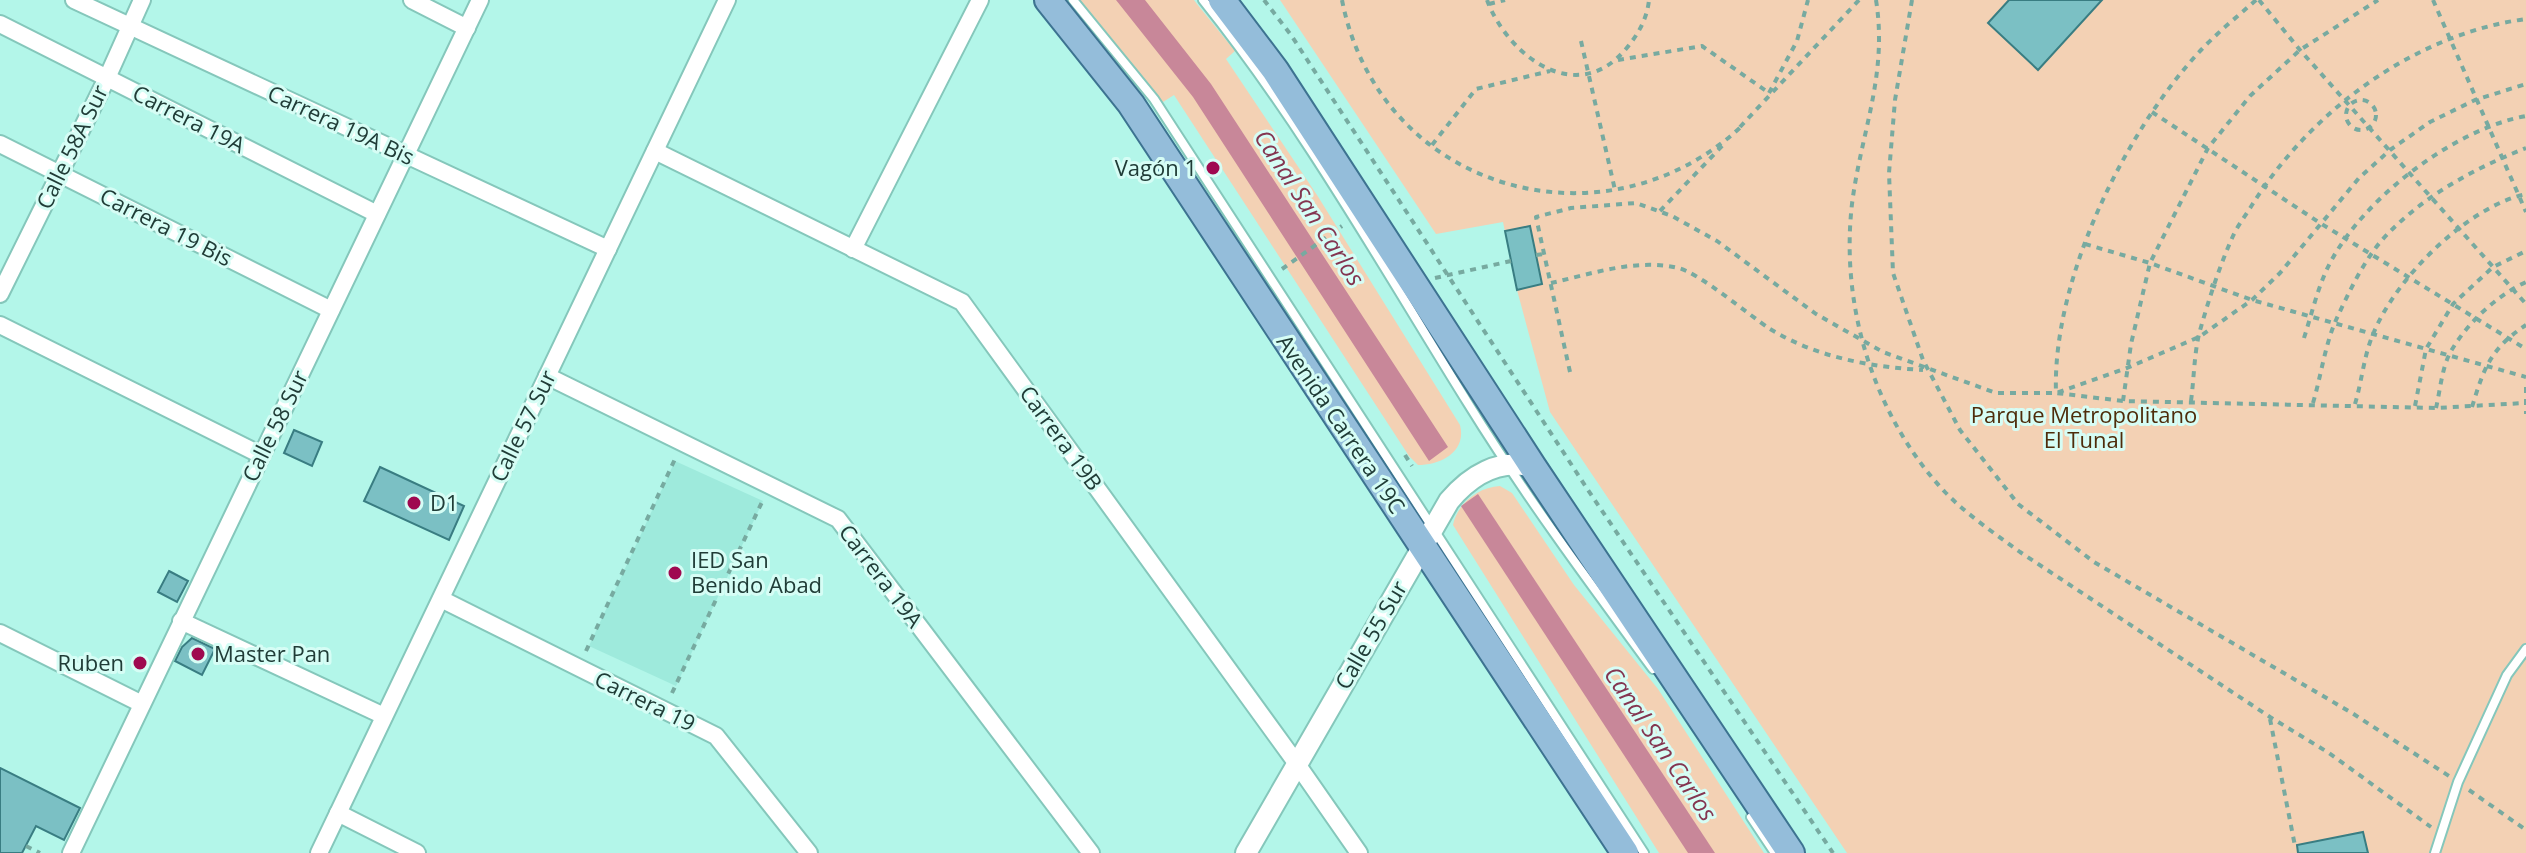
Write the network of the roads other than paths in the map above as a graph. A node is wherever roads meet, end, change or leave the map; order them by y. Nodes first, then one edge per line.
1 (74, 0) edge
2 (142, 0) edge
3 (412, 0) edge
4 (480, 0) edge
5 (727, 0) edge
6 (980, 0) edge
7 (1048, 0) edge
8 (1073, 0) edge
9 (1203, 0) edge
10 (1222, 0) edge
11 (0, 24) edge
12 (130, 26) junction
13 (467, 28) junction
14 (107, 78) junction
15 (0, 144) edge
16 (655, 151) junction
17 (406, 155) junction
18 (59, 174) junction
19 (377, 214) junction
20 (608, 249) junction
21 (853, 249) junction
22 (0, 294) edge
23 (331, 310) junction
24 (0, 325) edge
25 (547, 376) junction
26 (261, 455) junction
27 (1520, 466) junction
28 (1427, 537) junction
29 (441, 599) junction
30 (181, 621) junction
31 (0, 633) edge
32 (2526, 649) edge
33 (1658, 676) dead end
34 (142, 704) junction
35 (384, 716) junction
36 (1297, 764) junction
37 (1743, 803) dead end
38 (338, 813) junction
39 (71, 853) edge
40 (319, 853) edge
41 (417, 853) edge
42 (809, 853) edge
43 (1091, 853) edge
44 (1246, 853) edge
45 (1359, 853) edge
46 (1625, 853) edge
47 (1644, 853) edge
48 (1775, 853) edge
49 (1791, 853) edge
50 (2435, 853) edge

1 - 12 street, Carrera 19A Bis
2 - 12 street, Calle 58A Sur
3 - 13 street
4 - 13 street, Calle 58 Sur
5 - 16 street, Calle 57 Sur
6 - 21 street
7 - 28 main road, Avenida Carrera 19C
8 - 28 lane
9 - 27 lane
10 - 27 main road
11 - 14 street, Carrera 19A
12 - 14 street, Calle 58A Sur
12 - 17 street, Carrera 19A Bis
13 - 17 street, Calle 58 Sur
14 - 18 street, Calle 58A Sur
14 - 19 street, Carrera 19A
15 - 18 street, Carrera 19 Bis
16 - 20 street, Calle 57 Sur
16 - 21 street, Carrera 19B
17 - 19 street, Calle 58 Sur
17 - 20 street, Carrera 19A Bis
18 - 22 street, Calle 58A Sur
18 - 23 street, Carrera 19 Bis
19 - 23 street, Calle 58 Sur
20 - 25 street, Calle 57 Sur
21 - 36 street, Carrera 19B
23 - 26 street, Calle 58 Sur
24 - 26 street
25 - 29 street, Calle 57 Sur
25 - 43 street, Carrera 19A
26 - 30 street, Calle 58 Sur
27 - 28 street, Calle 55 Sur
27 - 33 lane
27 - 49 main road
28 - 36 street, Calle 55 Sur
28 - 46 main road, Avenida Carrera 19C
28 - 47 lane
29 - 35 street, Calle 57 Sur
29 - 42 street, Carrera 19
30 - 34 street, Calle 58 Sur
30 - 35 street
31 - 34 street
32 - 50 lane
34 - 39 street, Calle 58 Sur
35 - 38 street, Calle 57 Sur
36 - 44 street, Calle 55 Sur
36 - 45 street, Carrera 19B
37 - 48 lane
38 - 40 street, Calle 57 Sur
38 - 41 street

